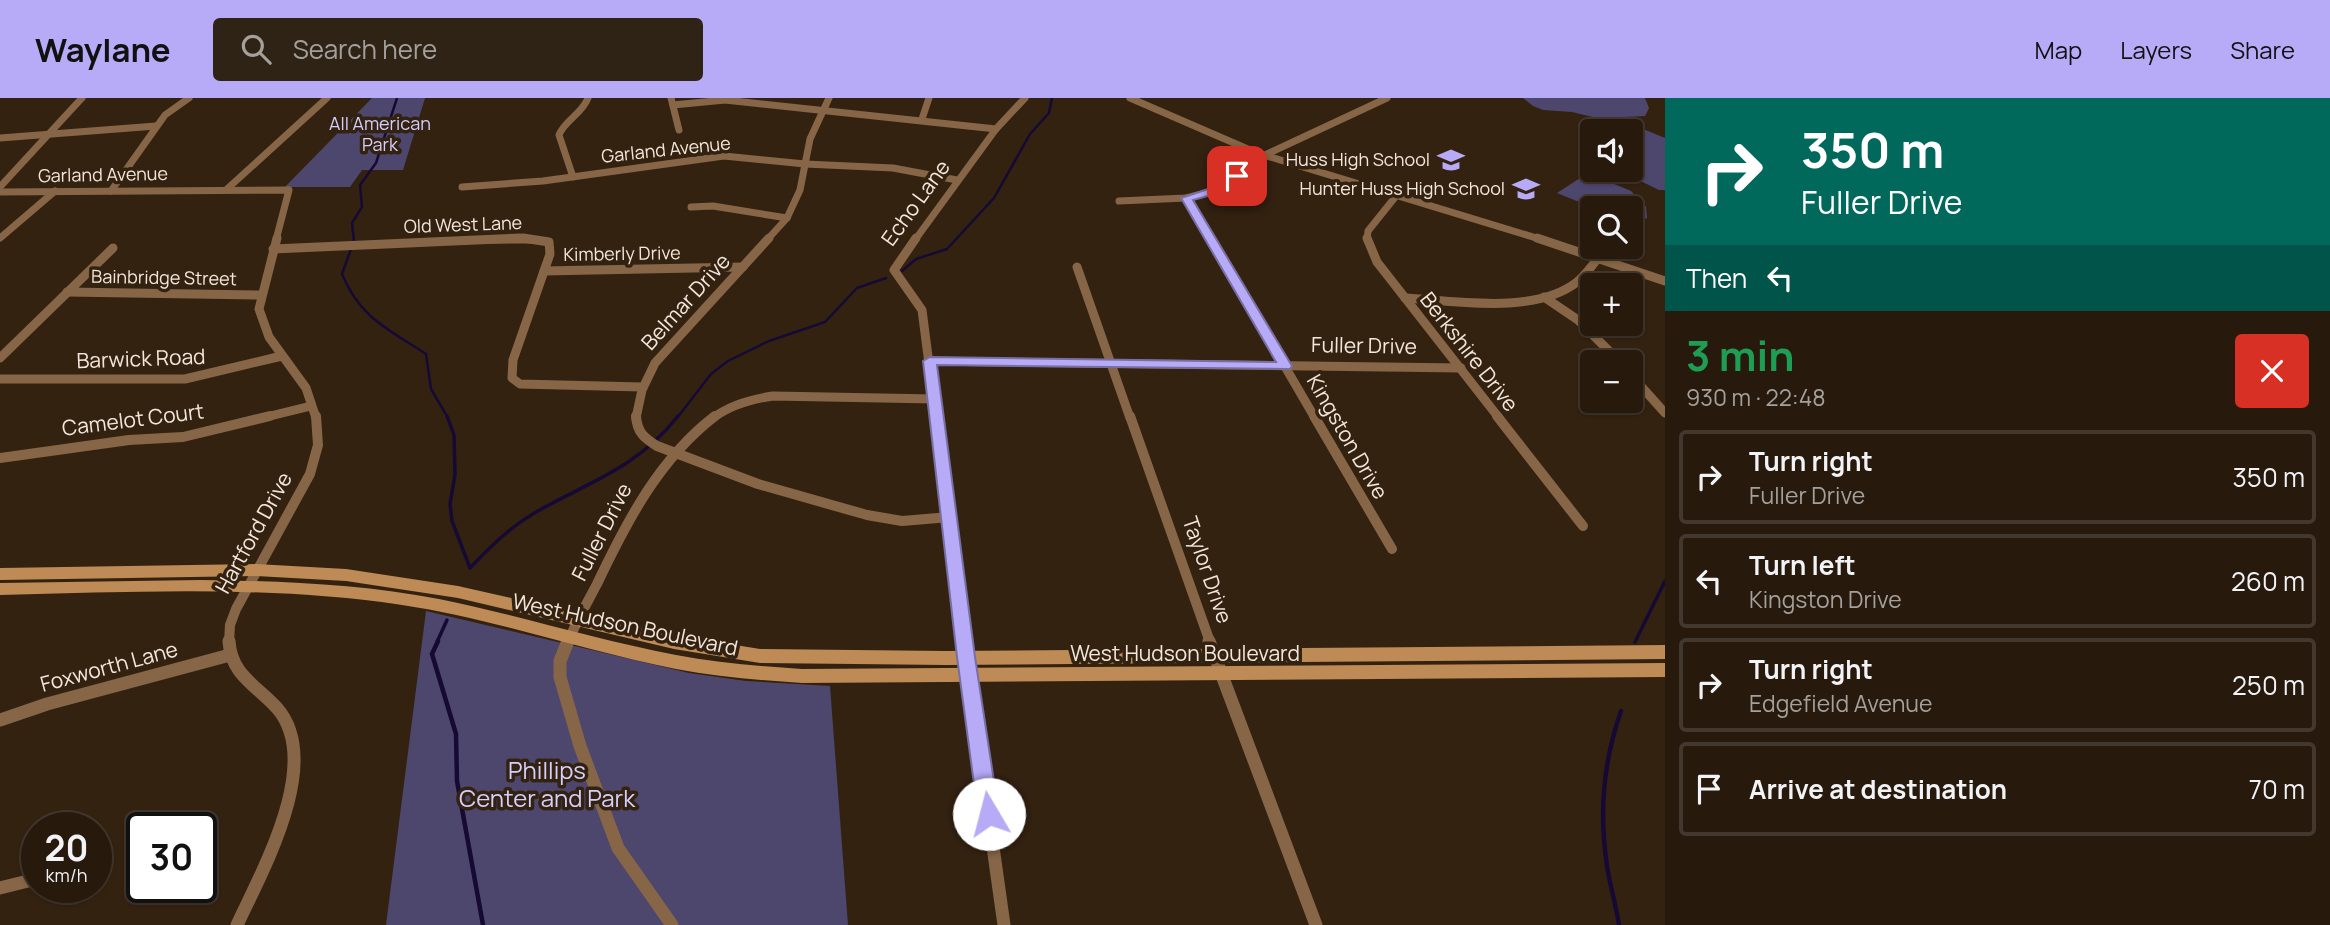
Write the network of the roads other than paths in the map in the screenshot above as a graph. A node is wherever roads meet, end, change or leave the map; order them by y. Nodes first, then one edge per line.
1 (82, 98) edge
2 (189, 98) edge
3 (327, 98) edge
4 (588, 98) edge
5 (829, 98) edge
6 (929, 98) edge
7 (1025, 98) edge
8 (1130, 98) edge
9 (1387, 98) edge
10 (726, 99) edge
11 (672, 102) edge
12 (824, 110) junction
13 (922, 119) junction
14 (156, 126) junction
15 (996, 128) junction
16 (678, 130) dead end
17 (48, 134) junction
18 (0, 138) edge
19 (1265, 155) junction
20 (805, 164) junction
21 (573, 177) junction
22 (957, 180) junction
23 (0, 187) edge
24 (462, 187) dead end
25 (227, 189) junction
26 (289, 190) joint
27 (55, 191) junction
28 (111, 191) junction
29 (0, 192) edge
30 (1396, 195) junction
31 (1186, 198) junction
32 (1119, 201) dead end
33 (691, 207) dead end
34 (787, 218) junction
35 (0, 238) edge
36 (113, 248) dead end
37 (273, 249) junction
38 (1580, 251) edge
39 (1597, 259) edge
40 (1604, 259) edge
41 (743, 267) junction
42 (1077, 267) dead end
43 (544, 271) junction
44 (1665, 281) edge
45 (67, 292) junction
46 (261, 295) junction
47 (1405, 298) junction
48 (1544, 298) junction
49 (1608, 350) edge
50 (282, 356) junction
51 (0, 358) edge
52 (930, 361) junction
53 (1112, 363) junction
54 (1285, 366) junction
55 (1461, 368) junction
56 (0, 379) edge
57 (642, 387) junction
58 (1643, 388) edge
59 (934, 398) junction
60 (311, 406) junction
61 (1665, 413) edge
62 (673, 455) junction
63 (0, 458) edge
64 (950, 517) junction
65 (1583, 526) dead end
66 (1392, 549) dead end
67 (256, 570) junction
68 (0, 574) edge
69 (249, 586) junction
70 (0, 589) edge
71 (579, 620) junction
72 (570, 637) junction
73 (1665, 652) edge
74 (230, 654) junction
75 (1215, 656) junction
76 (966, 657) junction
77 (1665, 670) edge
78 (1221, 674) junction
79 (971, 676) junction
80 (0, 720) edge
81 (21, 883) edge
82 (0, 888) edge
83 (237, 925) edge
84 (672, 925) edge
85 (1004, 925) edge
86 (1316, 925) edge

1 - 17 street
2 - 14 street
3 - 25 street
4 - 21 street
5 - 12 street, Belmar Drive
6 - 13 street
7 - 15 street, Echo Lane
8 - 19 street
9 - 19 street
10 - 11 street
10 - 12 street
11 - 16 street
12 - 13 street
12 - 20 street, Belmar Drive
13 - 15 street
14 - 17 street
14 - 28 street
15 - 22 street, Echo Lane
17 - 18 street
17 - 23 street
19 - 30 street
19 - 31 street
20 - 21 street, Garland Avenue
20 - 22 street, Garland Avenue
20 - 34 street, Belmar Drive
21 - 24 street, Garland Avenue
22 - 52 street, Echo Lane
25 - 26 street, Garland Avenue
25 - 28 street, Garland Avenue
26 - 37 street, Hartford Drive
27 - 28 street, Garland Avenue
27 - 29 street, Garland Avenue
27 - 35 street
30 - 38 street
30 - 47 street, Berkshire Drive
31 - 32 street
31 - 54 street, Kingston Drive
33 - 34 street
34 - 41 street, Belmar Drive
36 - 45 street
37 - 43 street, Old West Lane
37 - 46 street, Hartford Drive
39 - 48 street
40 - 44 street
41 - 43 street, Kimberly Drive
41 - 57 street, Belmar Drive
42 - 53 street, Taylor Drive
43 - 57 street, Old West Lane
45 - 46 street, Bainbridge Street
45 - 51 street
46 - 50 street, Hartford Drive
47 - 48 street
47 - 55 street, Berkshire Drive
48 - 49 street
50 - 56 street, Barwick Road
50 - 60 street, Hartford Drive
52 - 53 street, Fuller Drive
52 - 59 street, Echo Lane
53 - 54 street, Fuller Drive
53 - 75 street, Taylor Drive
54 - 55 street, Fuller Drive
54 - 66 street, Kingston Drive
55 - 65 street, Berkshire Drive
57 - 62 street, Belmar Drive
58 - 61 street
59 - 62 street, Fuller Drive
59 - 64 street, Echo Lane
60 - 63 street, Camelot Court
60 - 67 street, Hartford Drive
62 - 64 street, Belmar Drive
62 - 71 street, Fuller Drive
64 - 76 street, Echo Lane
67 - 68 main road, West Hudson Boulevard
67 - 69 street, Hartford Drive
67 - 71 main road, West Hudson Boulevard
69 - 70 main road, West Hudson Boulevard
69 - 72 main road, West Hudson Boulevard
69 - 74 street, Hartford Drive
71 - 72 street, Fuller Drive
71 - 76 main road, West Hudson Boulevard
72 - 79 main road, West Hudson Boulevard
72 - 84 street, Fuller Drive
73 - 75 main road, West Hudson Boulevard
74 - 80 street, Foxworth Lane
74 - 83 street
75 - 76 main road, West Hudson Boulevard
75 - 78 street, Taylor Drive
76 - 79 street, Echo Lane
77 - 78 main road, West Hudson Boulevard
78 - 79 main road, West Hudson Boulevard
78 - 86 street, Taylor Drive
79 - 85 street, Echo Lane
81 - 82 street

